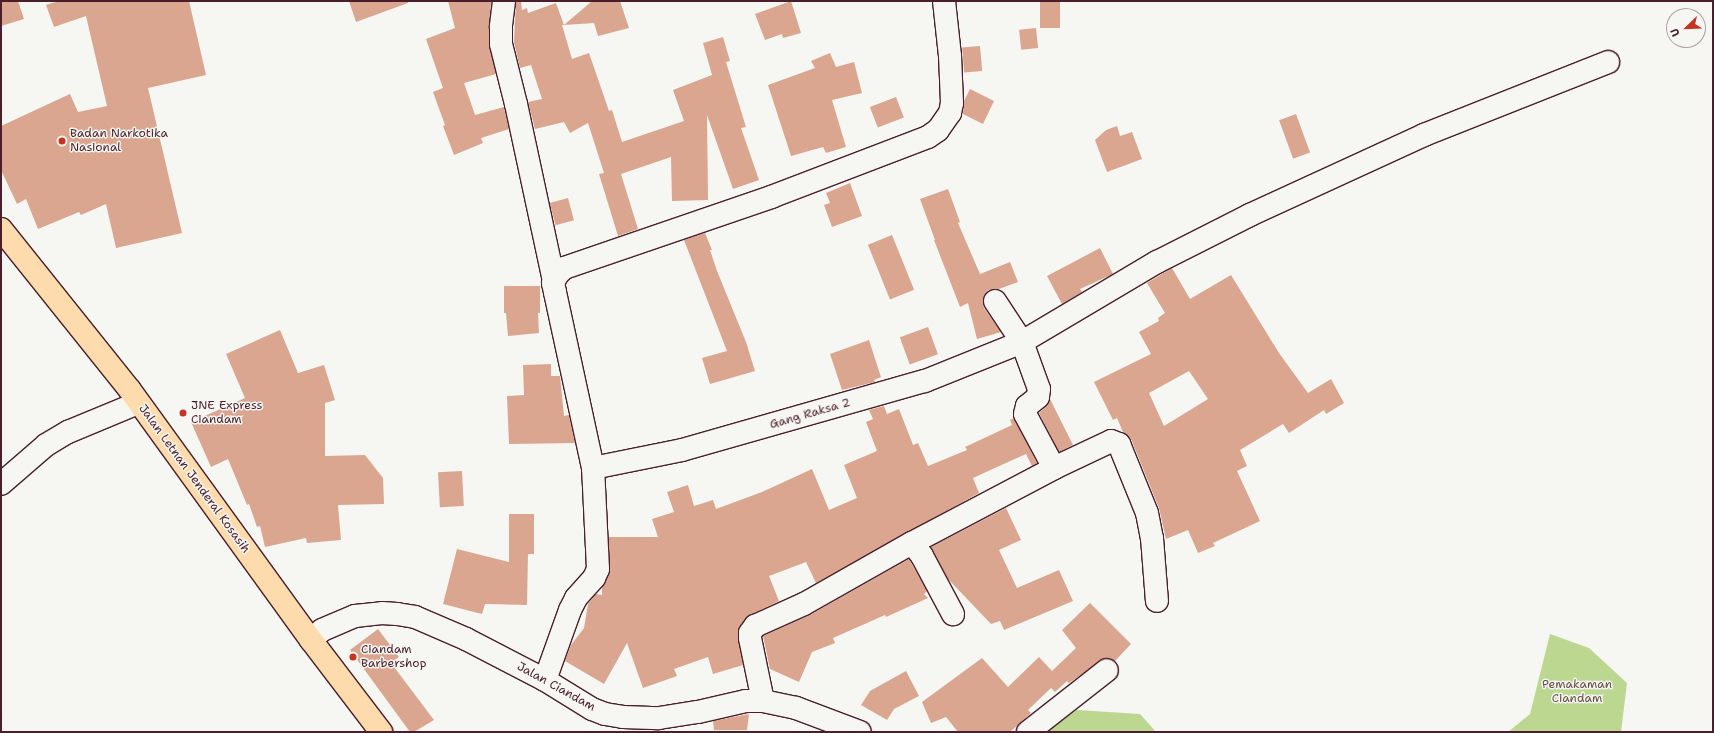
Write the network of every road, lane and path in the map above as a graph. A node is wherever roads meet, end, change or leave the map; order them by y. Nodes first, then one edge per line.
1 (504, 1) edge
2 (944, 1) edge
3 (1608, 62) dead end
4 (1, 230) edge
5 (554, 281) junction
6 (995, 301) dead end
7 (1022, 342) junction
8 (138, 403) junction
9 (593, 468) junction
10 (1054, 468) junction
11 (1, 484) edge
12 (912, 543) junction
13 (1157, 601) dead end
14 (953, 614) dead end
15 (311, 640) junction
16 (1107, 670) dead end
17 (545, 680) junction
18 (763, 701) junction
19 (381, 732) edge
20 (860, 732) edge
21 (1028, 732) edge

1 - 5 street
2 - 5 street
3 - 7 street, Gang Raksa 2
4 - 8 highway, Jalan Letnan Jenderal Kosasih
5 - 9 street
6 - 7 street
7 - 9 street, Gang Raksa 2
7 - 10 street
8 - 11 street
8 - 15 highway, Jalan Letnan Jenderal Kosasih
9 - 17 street
10 - 12 street
10 - 13 street
12 - 14 street
12 - 18 street
15 - 17 street, Jalan Ciandam
15 - 19 highway, Jalan Letnan Jenderal Kosasih
16 - 21 street
17 - 18 street, Jalan Ciandam
18 - 20 street, Jalan Ciandam

